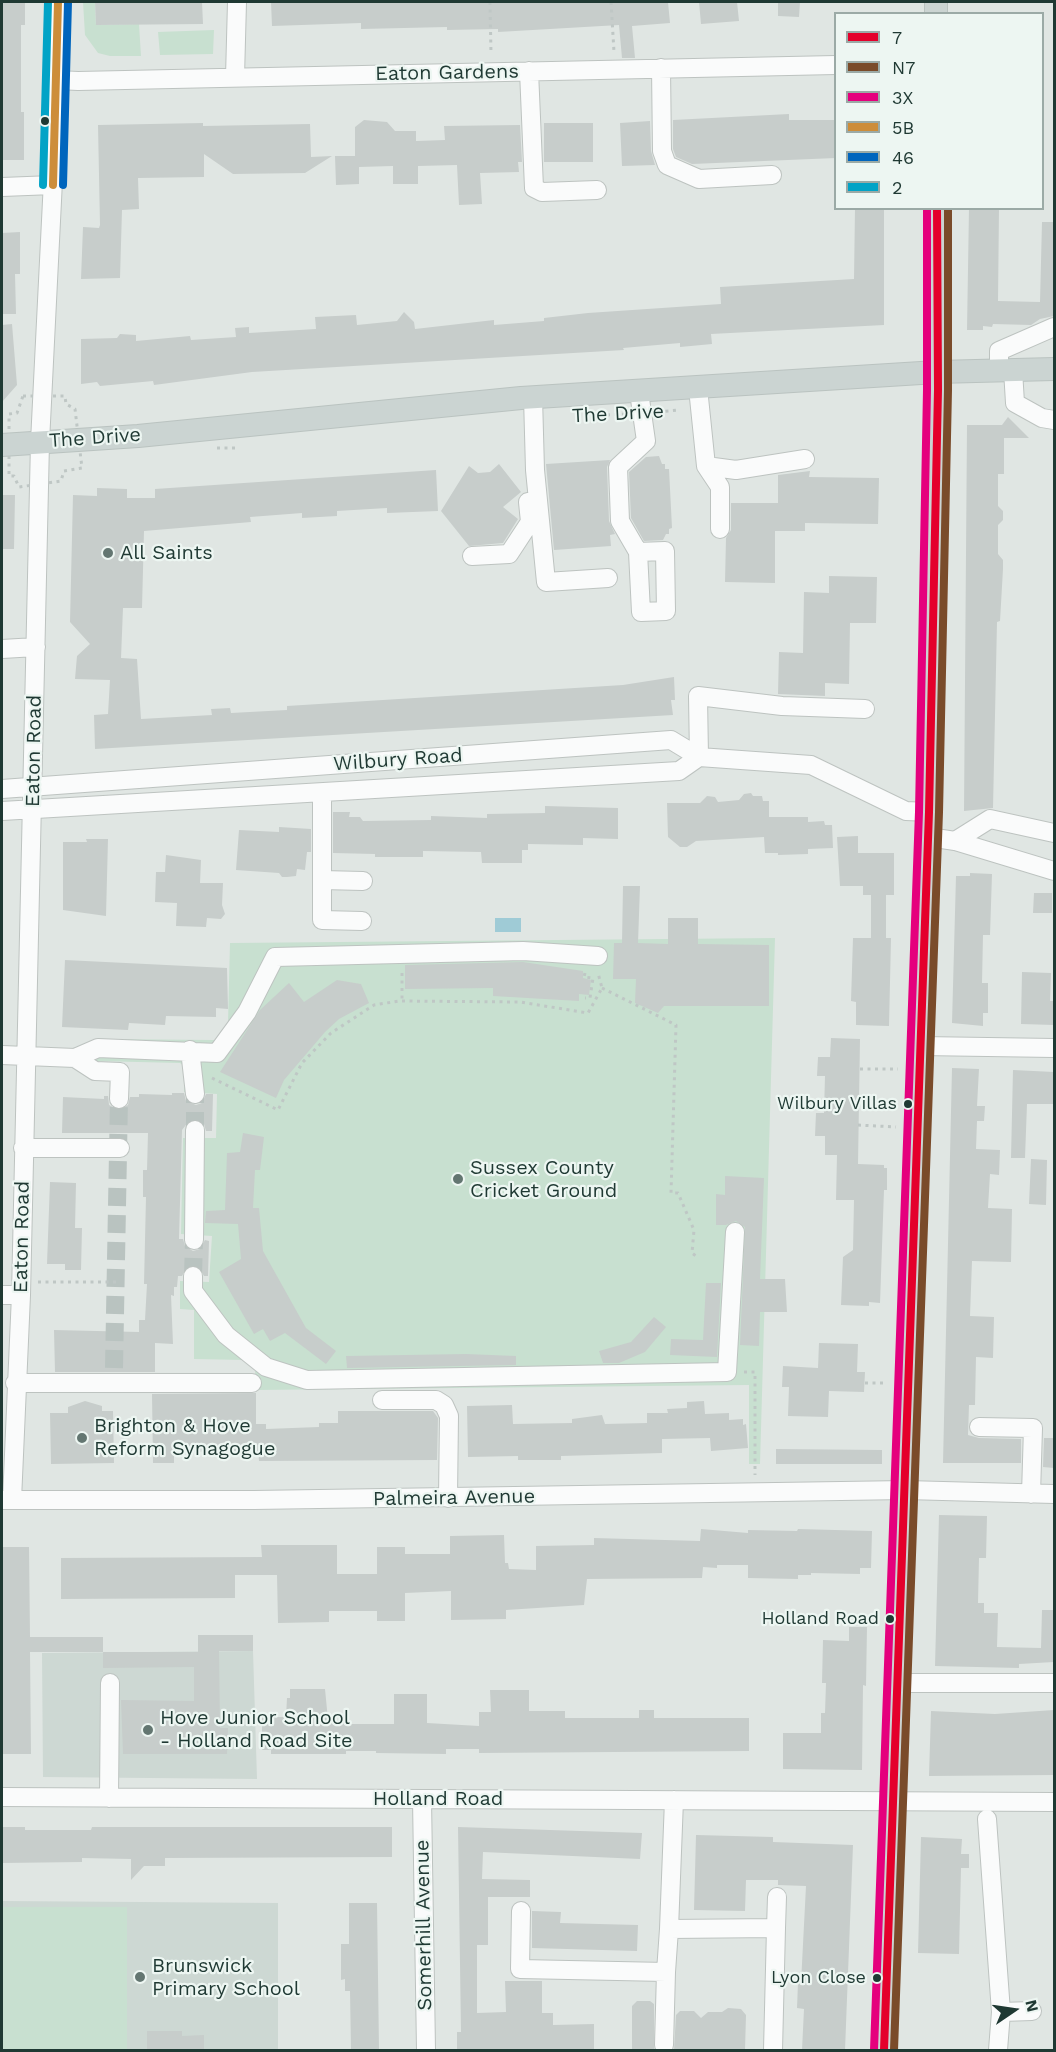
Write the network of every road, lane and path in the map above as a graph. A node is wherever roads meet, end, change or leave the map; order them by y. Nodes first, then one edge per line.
1 (58, 2) edge
2 (237, 2) edge
3 (490, 2) edge
4 (611, 2) edge
5 (834, 65) edge
6 (661, 68) junction
7 (614, 69) junction
8 (529, 71) junction
9 (491, 72) junction
10 (235, 77) junction
11 (58, 80) junction
12 (772, 175) dead end
13 (53, 185) junction
14 (2, 187) edge
15 (597, 190) dead end
16 (937, 210) edge
17 (1054, 327) edge
18 (1054, 369) edge
19 (1006, 370) junction
20 (937, 372) junction
21 (527, 398) junction
22 (699, 398) junction
23 (641, 402) junction
24 (599, 415) dead end
25 (1054, 420) edge
26 (188, 431) junction
27 (40, 442) junction
28 (2, 444) edge
29 (243, 448) dead end
30 (805, 459) dead end
31 (706, 466) junction
32 (720, 529) dead end
33 (638, 552) dead end
34 (471, 556) dead end
35 (608, 578) dead end
36 (36, 647) junction
37 (2, 649) edge
38 (865, 709) dead end
39 (699, 757) junction
40 (92, 783) junction
41 (33, 786) junction
42 (2, 789) edge
43 (322, 794) junction
44 (92, 807) junction
45 (33, 809) junction
46 (2, 811) edge
47 (929, 812) junction
48 (1054, 833) edge
49 (929, 837) junction
50 (955, 841) junction
51 (1054, 871) edge
52 (322, 880) junction
53 (363, 881) dead end
54 (362, 921) dead end
55 (402, 954) junction
56 (598, 956) dead end
57 (585, 969) dead end
58 (585, 998) dead end
59 (402, 1001) junction
60 (921, 1046) junction
61 (1054, 1048) edge
62 (190, 1050) junction
63 (27, 1054) junction
64 (2, 1055) edge
65 (75, 1058) junction
66 (193, 1069) junction
67 (860, 1069) dead end
68 (898, 1069) dead end
69 (195, 1094) tunnel mouth
70 (119, 1099) tunnel mouth
71 (858, 1125) dead end
72 (896, 1126) dead end
73 (195, 1130) tunnel mouth
74 (23, 1148) junction
75 (120, 1148) dead end
76 (735, 1232) dead end
77 (194, 1240) tunnel mouth
78 (696, 1256) dead end
79 (193, 1276) tunnel mouth
80 (117, 1282) dead end
81 (21, 1289) junction
82 (2, 1295) edge
83 (727, 1372) junction
84 (15, 1383) junction
85 (252, 1383) dead end
86 (865, 1383) dead end
87 (884, 1383) dead end
88 (382, 1400) dead end
89 (979, 1427) dead end
90 (906, 1490) junction
91 (755, 1492) junction
92 (1031, 1494) junction
93 (1054, 1494) edge
94 (448, 1498) junction
95 (7, 1500) edge
96 (110, 1683) dead end
97 (898, 1683) junction
98 (1054, 1683) edge
99 (2, 1797) edge
100 (109, 1797) junction
101 (422, 1799) junction
102 (674, 1800) junction
103 (893, 1802) junction
104 (1054, 1802) edge
105 (987, 1819) dead end
106 (777, 1897) dead end
107 (521, 1911) dead end
108 (776, 1928) junction
109 (669, 1929) junction
110 (666, 1972) junction
111 (1032, 2011) dead end
112 (1001, 2012) junction
113 (664, 2045) dead end
114 (426, 2050) edge
115 (773, 2050) edge
116 (884, 2050) edge
117 (998, 2050) edge

1 - 11 street, Eaton Road
2 - 10 street
3 - 9 path
4 - 7 path
5 - 6 street, Eaton Gardens
6 - 7 street, Eaton Gardens
6 - 12 street
7 - 8 street, Eaton Gardens
8 - 9 street, Eaton Gardens
8 - 15 street
9 - 10 street, Eaton Gardens
10 - 11 street, Eaton Gardens
11 - 13 street, Eaton Road
13 - 14 street
13 - 27 street, Eaton Road
16 - 20 main road
17 - 19 street
18 - 19 main road, The Drive
19 - 20 main road, The Drive
19 - 25 street
20 - 22 main road, The Drive
20 - 47 main road
21 - 23 main road, The Drive
21 - 26 main road, The Drive
21 - 34 street
21 - 35 street
22 - 23 main road, The Drive
22 - 23 path, The Drive
22 - 31 street
23 - 24 path, The Drive
23 - 33 street
26 - 27 main road, The Drive
26 - 29 path
27 - 28 main road, The Drive
27 - 36 street, Eaton Road
30 - 31 street
31 - 32 street
36 - 37 street
36 - 41 street, Eaton Road
38 - 39 street
39 - 40 street, Wilbury Road
39 - 43 street, Wilbury Road
39 - 47 street, Wilbury Road
40 - 41 street, Wilbury Road
40 - 44 street
41 - 42 street, Wilbury Road
41 - 45 street, Eaton Road
43 - 44 street, Wilbury Road
43 - 52 street
44 - 45 street, Wilbury Road
45 - 46 street, Wilbury Road
45 - 63 street, Eaton Road
47 - 49 main road
48 - 50 street
49 - 50 street
49 - 60 main road
50 - 51 street
52 - 53 street
52 - 54 street
55 - 56 street
55 - 59 path
55 - 62 street
57 - 58 path
59 - 66 path
59 - 78 path
60 - 61 street
60 - 90 main road
62 - 65 street
62 - 66 street
63 - 64 street
63 - 65 street
63 - 74 street, Eaton Road
65 - 70 street
66 - 69 street
67 - 68 path
71 - 72 path
73 - 77 street
74 - 75 street
74 - 81 street, Eaton Road
76 - 83 street
79 - 83 street
80 - 81 path
81 - 82 street
81 - 84 street, Eaton Road
83 - 91 path
84 - 85 street
84 - 95 street, Eaton Road
86 - 87 path
88 - 94 street
89 - 92 street
90 - 91 street, Palmeira Avenue
90 - 92 street, Palmeira Avenue
90 - 97 main road
91 - 94 street, Palmeira Avenue
92 - 93 street, Palmeira Avenue
94 - 95 street, Palmeira Avenue
96 - 100 street
97 - 98 street
97 - 103 main road
99 - 100 street, Holland Road
100 - 101 street, Holland Road
101 - 102 street, Holland Road
101 - 114 street, Somerhill Avenue
102 - 103 street, Holland Road
102 - 109 street
103 - 104 street, Holland Road
103 - 116 main road
105 - 112 street
106 - 108 street
107 - 110 street
108 - 109 street
108 - 115 street
109 - 110 street
110 - 113 street
111 - 112 street
112 - 117 street

